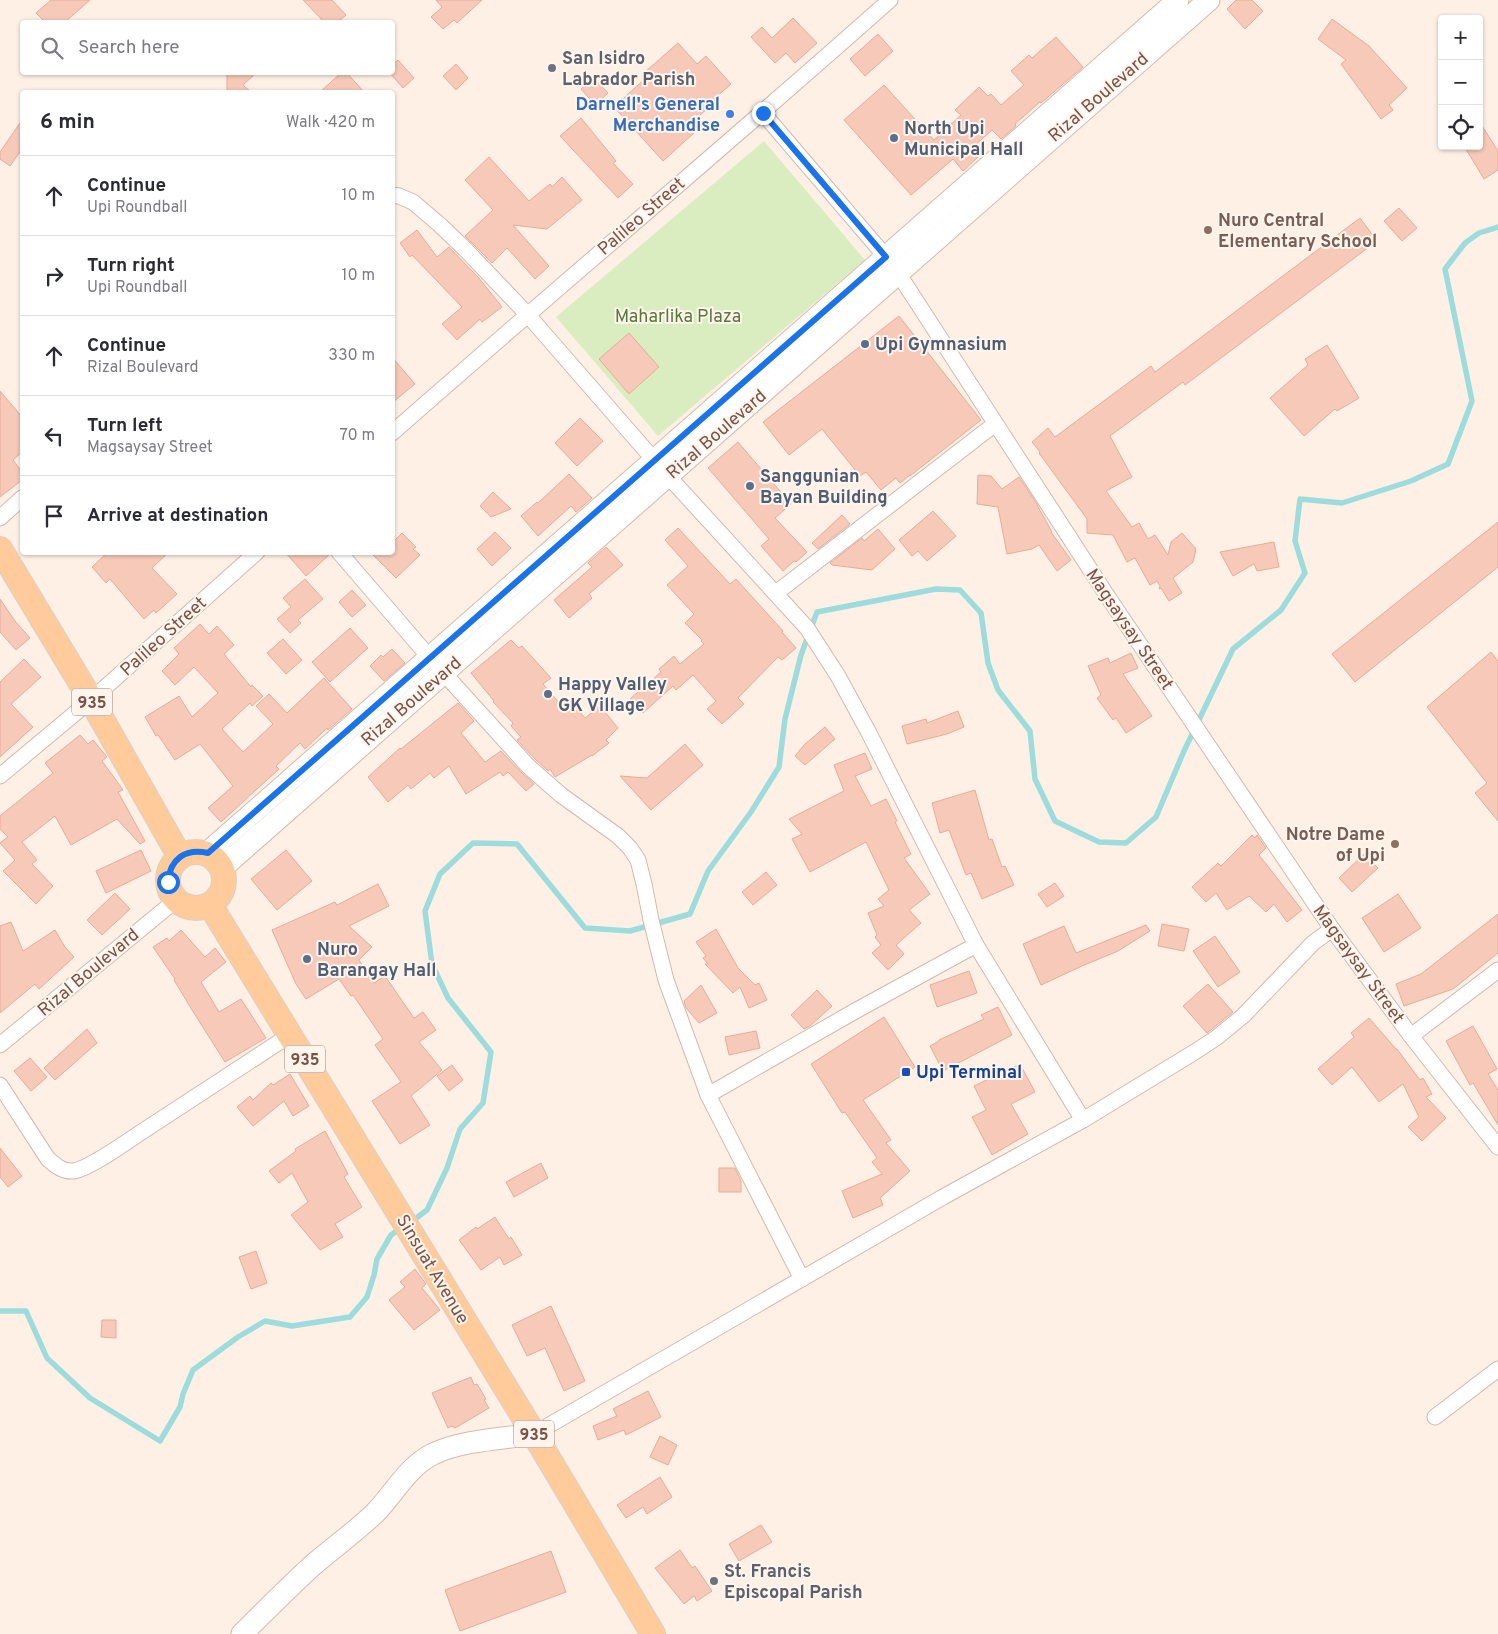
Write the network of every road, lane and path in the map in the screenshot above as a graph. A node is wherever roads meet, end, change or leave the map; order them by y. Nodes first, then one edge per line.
1 (890, 0) edge
2 (1178, 0) edge
3 (1209, 0) edge
4 (763, 113) junction
5 (395, 195) edge
6 (892, 265) junction
7 (527, 314) junction
8 (995, 424) junction
9 (395, 430) edge
10 (662, 468) junction
11 (20, 500) edge
12 (0, 518) edge
13 (0, 549) edge
14 (254, 555) edge
15 (342, 555) edge
16 (776, 593) junction
17 (437, 665) junction
18 (91, 700) junction
19 (0, 776) edge
20 (180, 857) junction
21 (215, 861) junction
22 (176, 900) junction
23 (210, 905) junction
24 (1332, 929) junction
25 (976, 945) junction
26 (1498, 970) edge
27 (290, 1035) junction
28 (1411, 1036) junction
29 (0, 1045) edge
30 (0, 1085) edge
31 (708, 1095) junction
32 (1083, 1120) junction
33 (1498, 1147) edge
34 (802, 1279) junction
35 (1498, 1370) edge
36 (1435, 1417) dead end
37 (534, 1434) junction
38 (242, 1634) edge
39 (654, 1634) edge

1 - 4 street, Palileo Street
2 - 6 main road, Rizal Boulevard
3 - 6 main road, Rizal Boulevard
4 - 6 street, Magsaysay Street
4 - 7 street, Palileo Street
5 - 7 street
6 - 8 street, Magsaysay Street
6 - 10 main road, Rizal Boulevard
7 - 9 street, Palileo Street
7 - 10 street
8 - 16 street
8 - 24 street, Magsaysay Street
10 - 16 street
10 - 17 main road, Rizal Boulevard
11 - 12 street
13 - 18 main road, 935
14 - 18 street, Palileo Street
15 - 17 street
16 - 25 street
17 - 21 main road, Rizal Boulevard
17 - 31 street
18 - 19 street, Palileo Street
18 - 20 main road, 935
20 - 21 main road
20 - 22 main road
21 - 23 main road
22 - 23 main road
22 - 29 street, Rizal Boulevard
23 - 27 main road, Sinsuat Avenue / 935
24 - 28 street, Magsaysay Street
24 - 32 street
25 - 31 street
25 - 32 street
26 - 28 street
27 - 30 street
27 - 37 main road, Sinsuat Avenue / 935
28 - 33 street, Magsaysay Street
31 - 34 street
32 - 34 street
34 - 37 street
35 - 36 street
37 - 38 main road
37 - 39 main road, Sinsuat Avenue / 935

